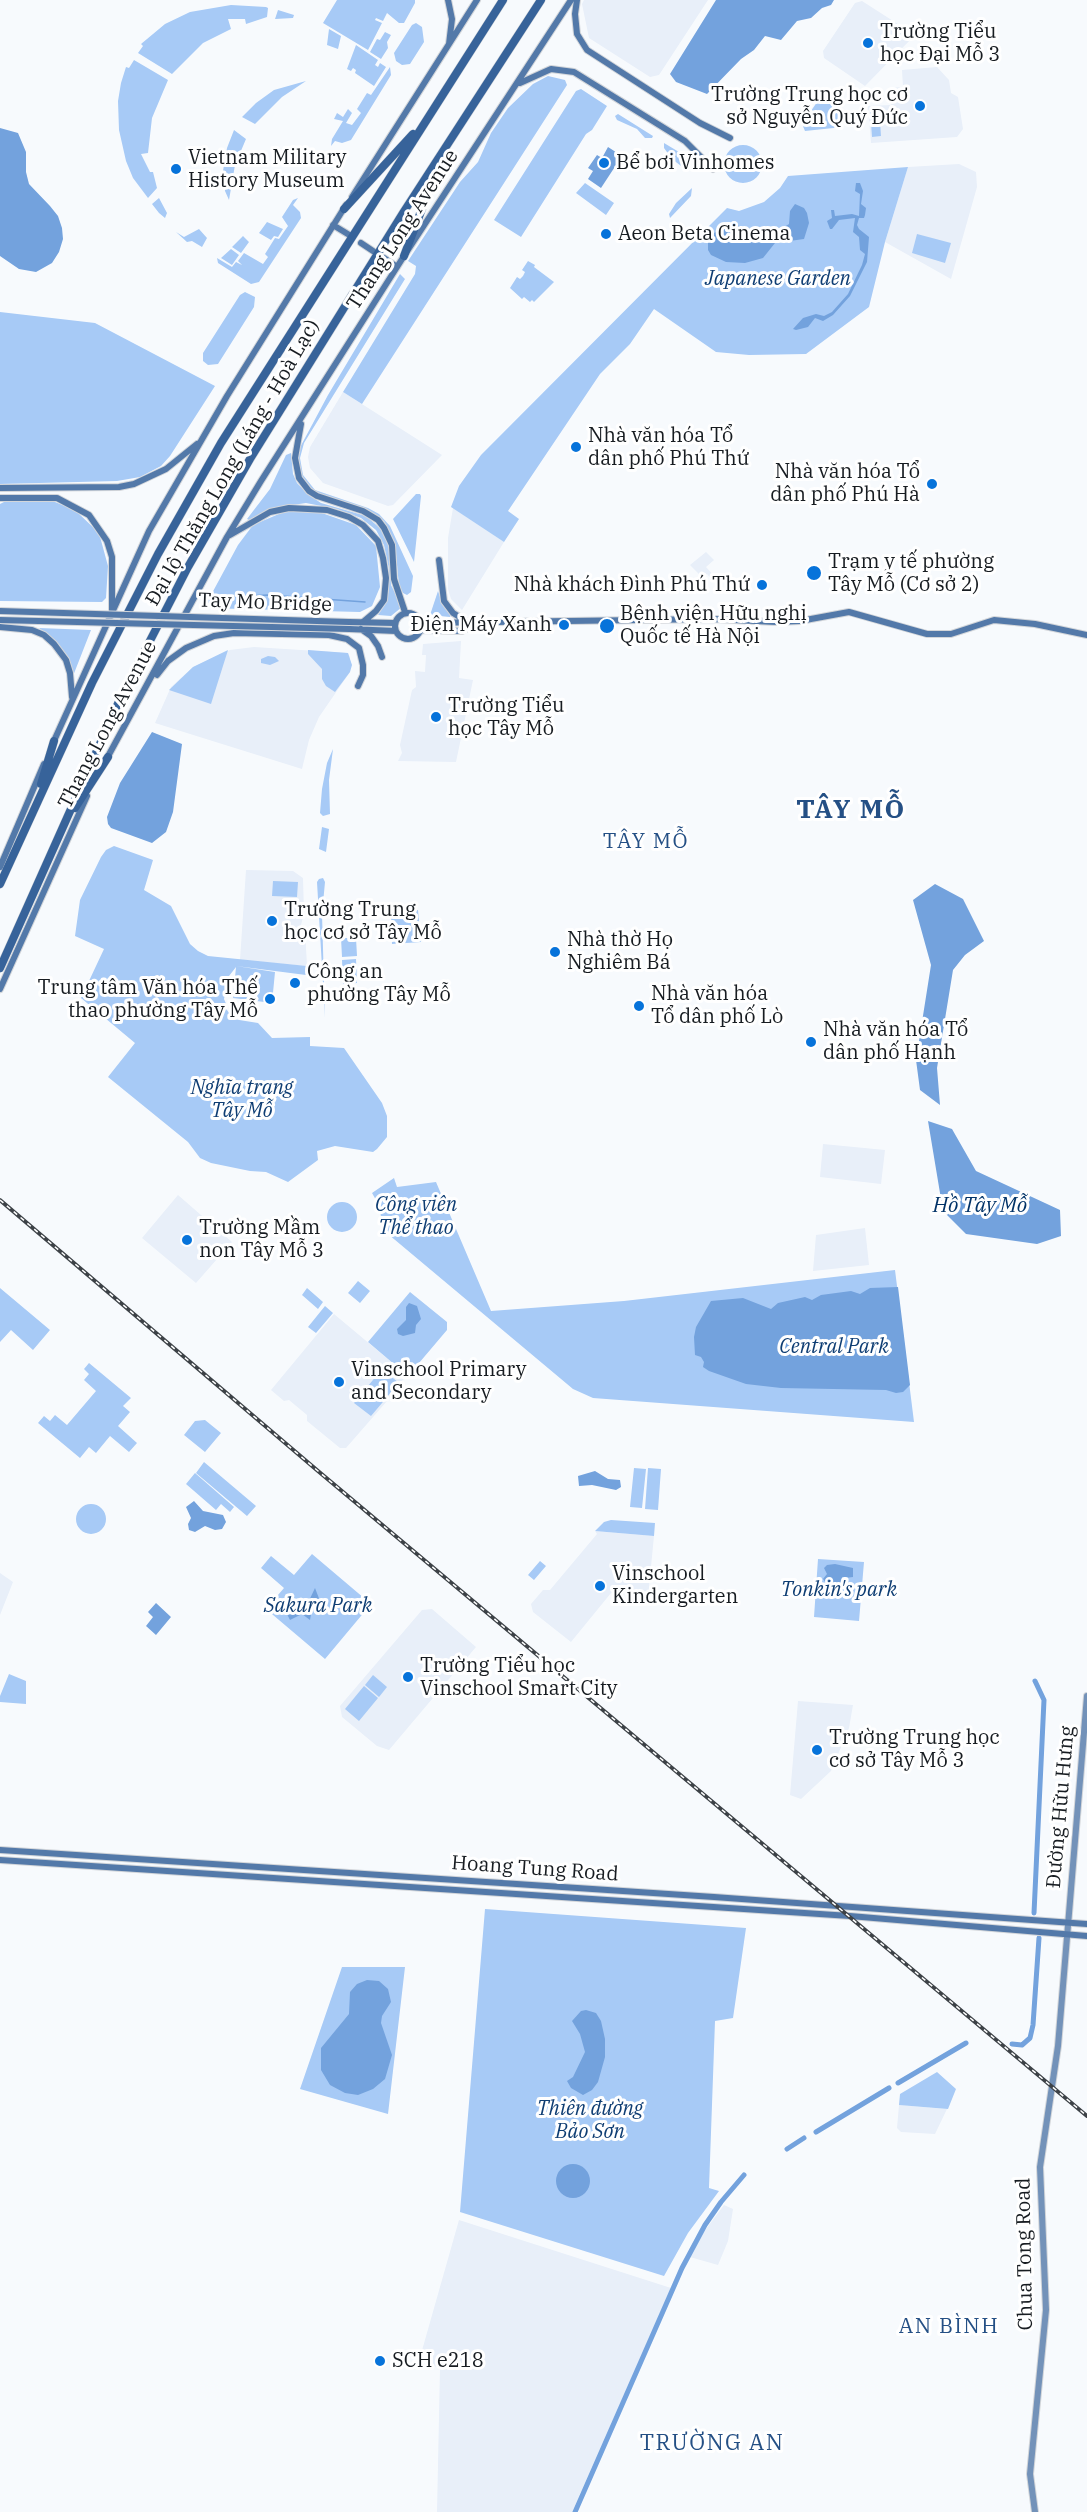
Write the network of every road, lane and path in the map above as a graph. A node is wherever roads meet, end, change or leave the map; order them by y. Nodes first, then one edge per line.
1 (448, 0) edge
2 (477, 0) edge
3 (503, 0) edge
4 (571, 0) edge
5 (577, 0) edge
6 (540, 2) edge
7 (448, 47) junction
8 (508, 51) junction
9 (464, 62) junction
10 (517, 85) junction
11 (730, 138) dead end
12 (713, 169) dead end
13 (344, 209) junction
14 (333, 225) junction
15 (351, 236) dead end
16 (361, 243) dead end
17 (373, 251) dead end
18 (404, 256) junction
19 (384, 258) dead end
20 (397, 267) junction
21 (303, 417) junction
22 (200, 442) junction
23 (0, 488) edge
24 (0, 498) edge
25 (227, 537) junction
26 (439, 560) dead end
27 (0, 611) edge
28 (112, 611) junction
29 (405, 612) junction
30 (0, 620) edge
31 (466, 622) junction
32 (478, 622) junction
33 (394, 623) junction
34 (349, 626) junction
35 (362, 626) junction
36 (0, 627) edge
37 (421, 627) junction
38 (396, 631) junction
39 (1087, 635) edge
40 (382, 657) dead end
41 (148, 685) junction
42 (358, 686) dead end
43 (72, 697) junction
44 (54, 741) junction
45 (108, 757) junction
46 (28, 823) junction
47 (59, 835) junction
48 (0, 867) edge
49 (0, 884) edge
50 (0, 968) edge
51 (0, 989) edge
52 (1087, 1696) edge
53 (0, 1850) edge
54 (0, 1860) edge
55 (607, 1890) junction
56 (705, 1896) junction
57 (607, 1902) junction
58 (705, 1908) junction
59 (1067, 1922) junction
60 (1087, 1924) edge
61 (1066, 1934) junction
62 (1087, 1936) edge
63 (1035, 2512) edge

1 - 7 main road
2 - 7 main road, Thang Long Avenue
3 - 9 highway, Đại lộ Thăng Long (Láng - Hoà Lạc)
4 - 10 main road, Thang Long Avenue
5 - 11 main road
6 - 8 highway, Đại lộ Thăng Long (Láng - Hoà Lạc)
7 - 13 main road, Thang Long Avenue
8 - 18 highway
8 - 47 highway, Đại lộ Thăng Long (Láng - Hoà Lạc)
9 - 13 highway
9 - 46 highway, Đại lộ Thăng Long (Láng - Hoà Lạc)
10 - 12 main road
10 - 18 main road, Thang Long Avenue
13 - 14 main road, Thang Long Avenue
14 - 15 main road
14 - 22 main road, Thang Long Avenue
16 - 17 main road
18 - 20 main road, Thang Long Avenue
19 - 20 main road
20 - 21 main road, Thang Long Avenue
21 - 25 main road, Thang Long Avenue
21 - 29 main road
22 - 23 main road
22 - 28 main road, Thang Long Avenue
24 - 28 main road
25 - 35 main road
25 - 41 main road, Thang Long Avenue
26 - 31 main road
27 - 34 main road, Tay Mo Bridge, bridge
28 - 43 main road, Thang Long Avenue
29 - 33 main road
29 - 37 main road
30 - 34 main road, Tay Mo Bridge, bridge
31 - 32 main road
31 - 37 main road
32 - 37 main road
32 - 39 main road
33 - 35 main road
33 - 38 main road
34 - 35 main road
35 - 38 main road
35 - 40 main road
36 - 43 main road
37 - 38 main road
41 - 42 main road
41 - 45 main road, Thang Long Avenue
43 - 44 main road, Thang Long Avenue
44 - 46 highway
44 - 48 main road, Thang Long Avenue
45 - 47 highway
45 - 51 main road, Thang Long Avenue
46 - 49 highway, Đại lộ Thăng Long (Láng - Hoà Lạc)
47 - 50 highway, Đại lộ Thăng Long (Láng - Hoà Lạc)
52 - 59 main road, Đường Hữu Hưng
53 - 55 main road, Hoang Tung Road
54 - 57 main road, Hoang Tung Road
55 - 56 main road, Hoang Tung Road
55 - 57 main road
56 - 58 main road
56 - 59 main road, Hoang Tung Road
57 - 58 main road, Hoang Tung Road
58 - 61 main road, Hoang Tung Road
59 - 60 main road, Hoang Tung Road
59 - 61 main road, Đường Hữu Hưng
61 - 62 main road, Hoang Tung Road
61 - 63 main road, Đường Hữu Hưng

